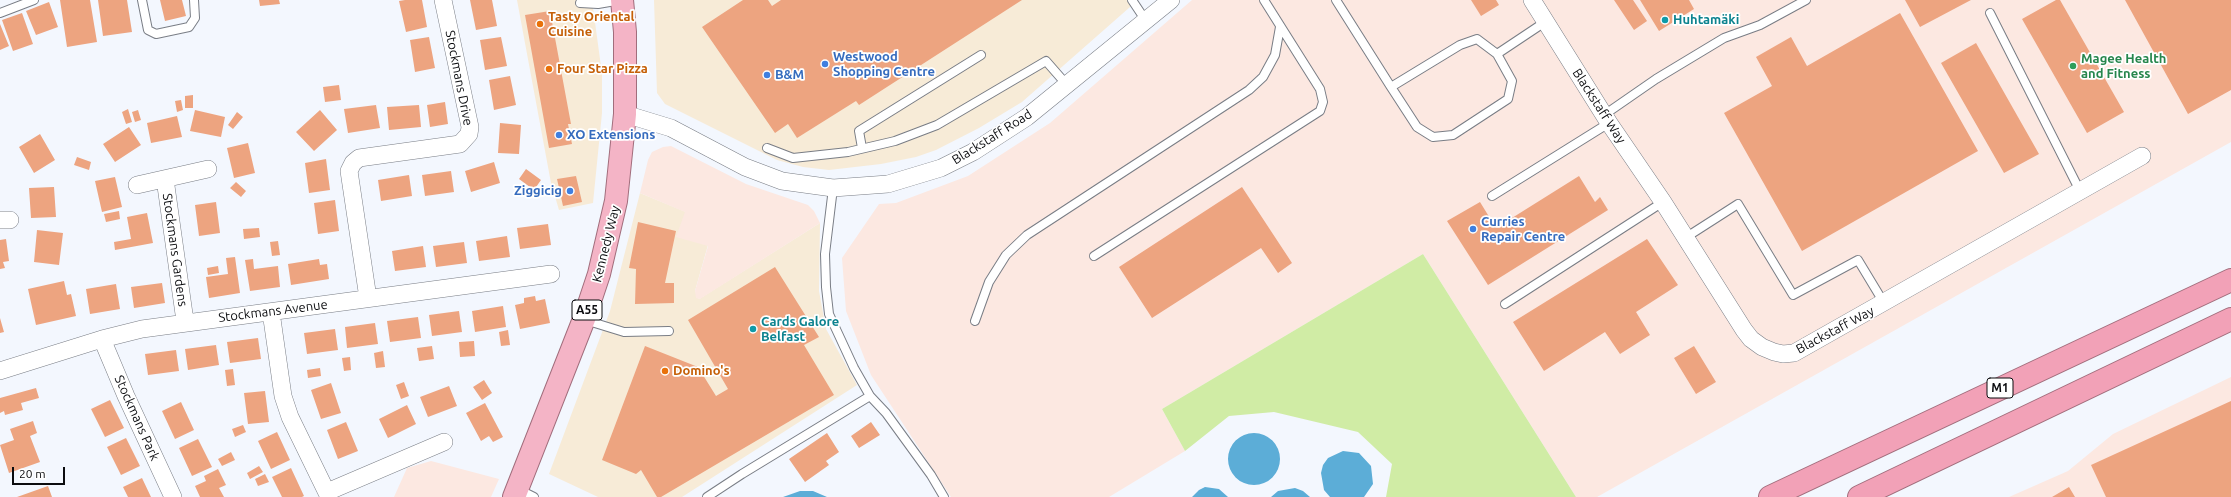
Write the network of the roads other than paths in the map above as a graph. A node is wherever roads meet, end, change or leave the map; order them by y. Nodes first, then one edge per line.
1 (34, 0) edge
2 (142, 0) edge
3 (194, 0) edge
4 (443, 0) edge
5 (622, 0) edge
6 (1132, 0) edge
7 (1171, 0) edge
8 (1264, 0) edge
9 (1336, 0) edge
10 (1532, 0) edge
11 (1806, 0) edge
12 (580, 3) dead end
13 (0, 13) edge
14 (1990, 13) dead end
15 (1146, 21) junction
16 (1545, 22) junction
17 (1280, 27) junction
18 (1497, 54) junction
19 (981, 55) dead end
20 (1067, 85) junction
21 (1391, 87) junction
22 (625, 114) junction
23 (1606, 119) junction
24 (767, 148) dead end
25 (862, 148) junction
26 (2142, 156) dead end
27 (208, 170) dead end
28 (165, 179) junction
29 (137, 185) dead end
30 (832, 188) junction
31 (2080, 191) junction
32 (1492, 196) dead end
33 (1663, 202) junction
34 (1685, 238) junction
35 (1094, 256) dead end
36 (551, 274) dead end
37 (2231, 280) edge
38 (368, 298) junction
39 (1884, 303) junction
40 (1505, 304) dead end
41 (271, 312) junction
42 (584, 319) junction
43 (2231, 319) edge
44 (185, 321) junction
45 (975, 321) dead end
46 (669, 331) dead end
47 (102, 339) junction
48 (0, 371) edge
49 (870, 396) junction
50 (444, 442) dead end
51 (522, 494) edge
52 (328, 495) edge
53 (173, 497) edge
54 (707, 497) edge
55 (944, 497) edge
56 (1770, 497) edge
57 (1859, 497) edge

1 - 13 lane
2 - 3 lane
4 - 38 street, Stockmans Drive
5 - 12 lane
5 - 22 highway, Kennedy Way / A55
6 - 15 lane
7 - 15 street, Blackstaff Road
8 - 17 lane
9 - 21 lane
10 - 16 street, Blackstaff Way
11 - 23 lane
14 - 31 lane
15 - 20 street, Blackstaff Road
16 - 18 lane
16 - 23 street, Blackstaff Way
17 - 35 lane
17 - 45 lane
18 - 21 lane
18 - 21 lane
19 - 25 lane
20 - 25 lane
20 - 30 street, Blackstaff Road
22 - 30 street, Blackstaff Road
22 - 42 highway, Kennedy Way / A55
23 - 32 lane
23 - 33 street, Blackstaff Way
24 - 25 lane
26 - 31 street, Blackstaff Way
27 - 28 street
28 - 29 street
28 - 44 street, Stockmans Gardens
30 - 49 lane
31 - 39 street, Blackstaff Way
33 - 34 street, Blackstaff Way
33 - 40 lane
34 - 39 street, Blackstaff Way
34 - 39 lane
36 - 38 street, Stockmans Avenue
37 - 56 highway, M1
38 - 41 street, Stockmans Avenue
41 - 44 street, Stockmans Avenue
41 - 52 street
42 - 46 lane
42 - 51 highway, Kennedy Way / A55
43 - 57 highway
44 - 47 street, Stockmans Avenue
47 - 48 street, Stockmans Avenue
47 - 53 street, Stockmans Park
49 - 54 lane
49 - 55 lane
50 - 52 street

